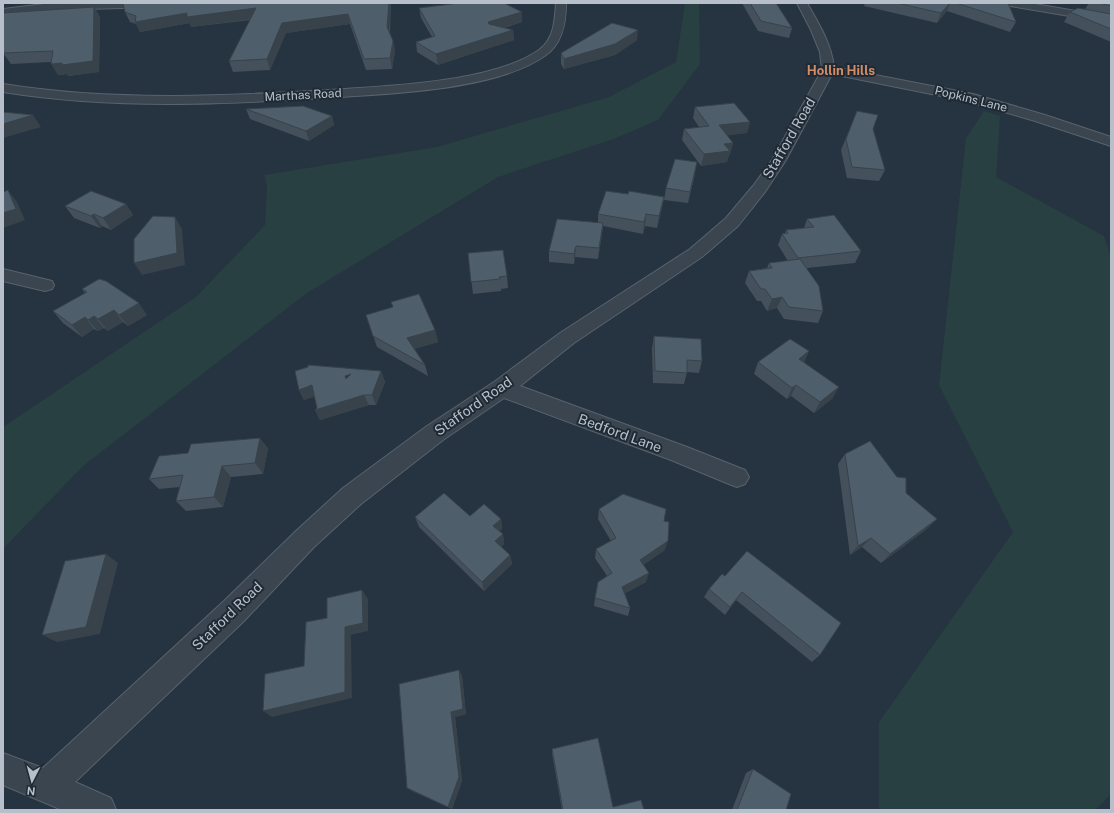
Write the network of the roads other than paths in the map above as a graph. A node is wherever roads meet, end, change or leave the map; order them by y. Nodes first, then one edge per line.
1 (203, 3) edge
2 (561, 3) edge
3 (802, 3) edge
4 (1011, 3) edge
5 (3, 12) edge
6 (1111, 20) edge
7 (828, 70) junction
8 (3, 88) edge
9 (1111, 142) edge
10 (3, 275) edge
11 (45, 285) dead end
12 (502, 388) junction
13 (737, 477) dead end
14 (3, 769) edge
15 (48, 786) junction
16 (99, 810) edge

1 - 5 street
2 - 8 street, Marthas Road
3 - 7 street
4 - 6 street
7 - 9 street, Popkins Lane
7 - 12 street, Stafford Road
10 - 11 street
12 - 13 street, Bedford Lane
12 - 15 street, Stafford Road
14 - 15 street
15 - 16 street

